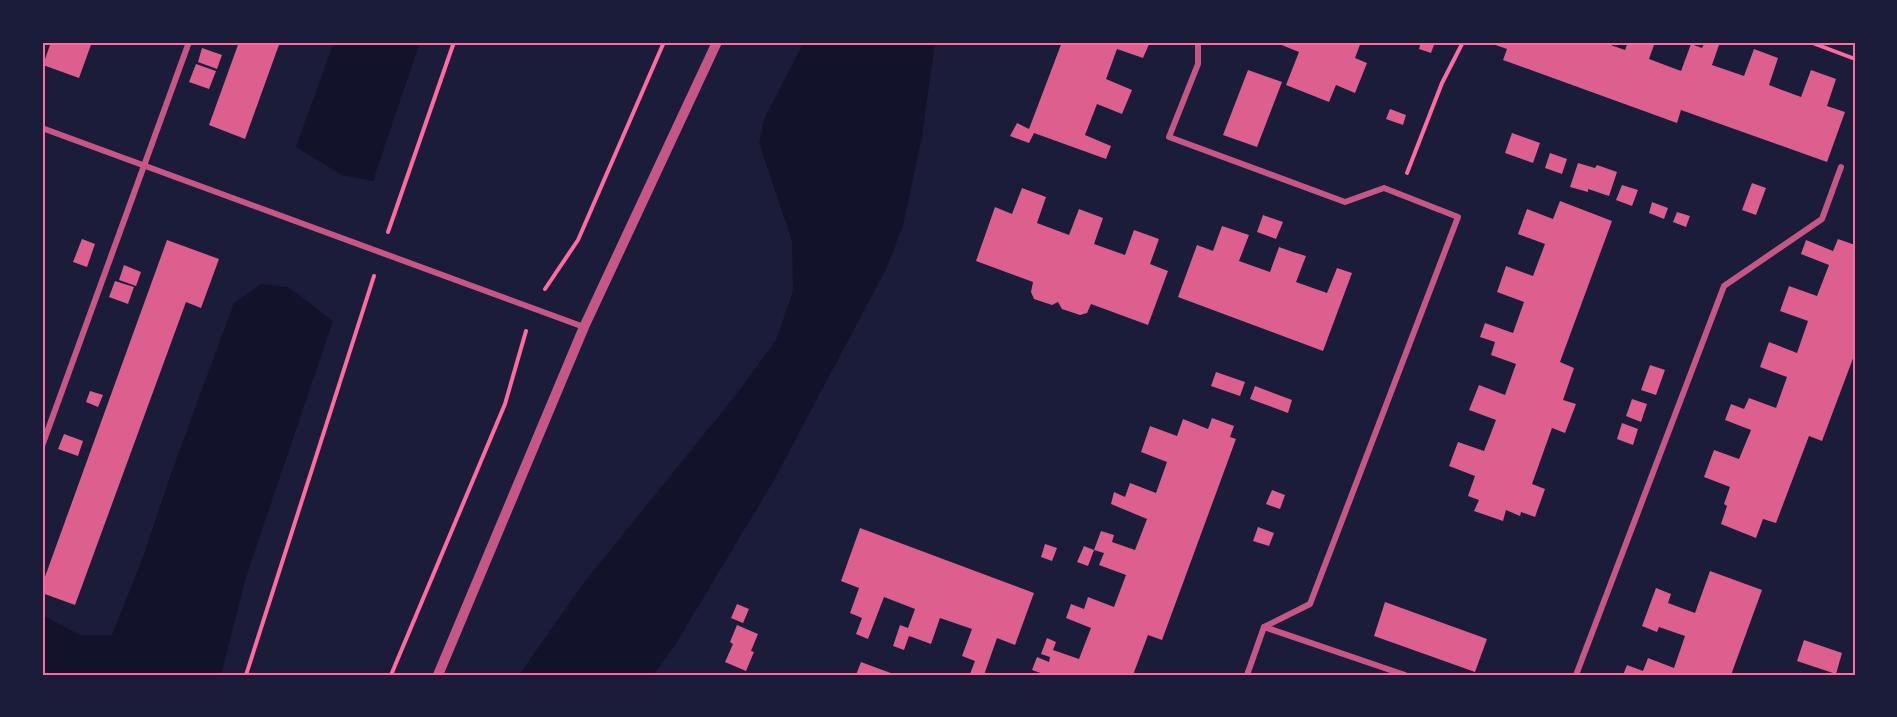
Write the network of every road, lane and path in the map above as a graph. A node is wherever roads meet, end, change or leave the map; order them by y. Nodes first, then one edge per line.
1 (189, 42) edge
2 (454, 42) edge
3 (664, 42) edge
4 (717, 42) edge
5 (1198, 42) edge
6 (1463, 42) edge
7 (1810, 42) edge
8 (1855, 59) edge
9 (42, 128) edge
10 (145, 164) junction
11 (1841, 167) dead end
12 (1400, 194) junction
13 (381, 252) junction
14 (532, 307) junction
15 (584, 327) junction
16 (42, 446) edge
17 (1264, 627) junction
18 (246, 675) edge
19 (391, 675) edge
20 (438, 675) edge
21 (1247, 675) edge
22 (1405, 675) edge
23 (1576, 675) edge

1 - 10 street
2 - 13 path
3 - 14 path
4 - 15 street
5 - 12 street
6 - 12 path
7 - 8 path
9 - 10 street
10 - 13 street
10 - 16 street
11 - 23 street
12 - 17 street
13 - 14 street
13 - 18 path
14 - 15 street
14 - 19 path
15 - 20 street
17 - 21 street
17 - 22 street

